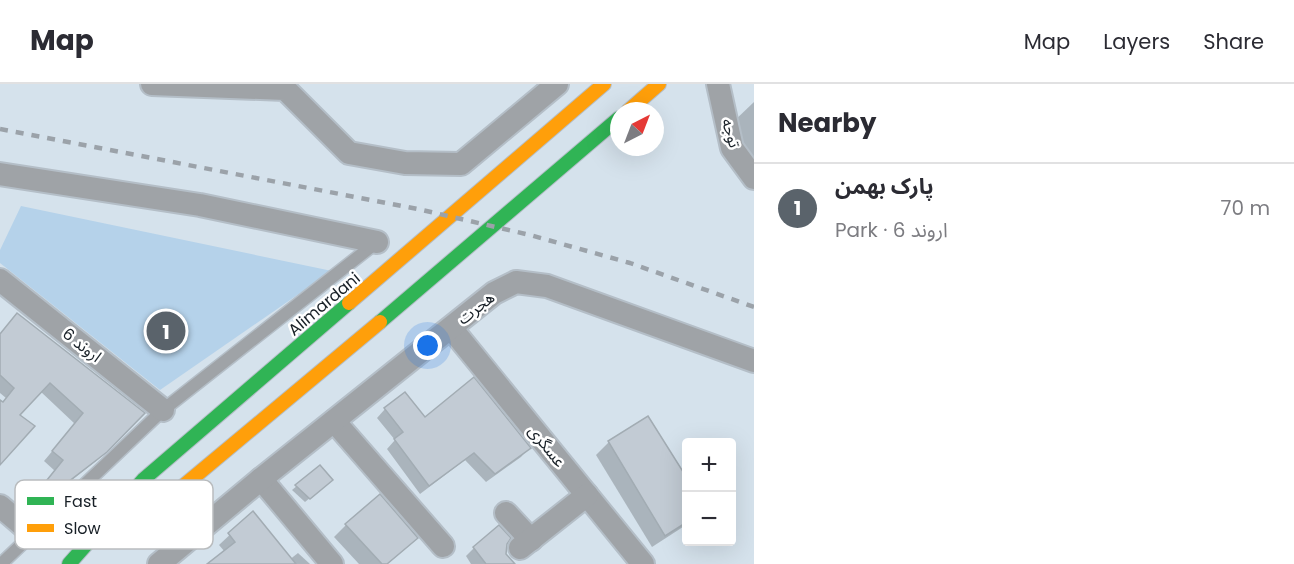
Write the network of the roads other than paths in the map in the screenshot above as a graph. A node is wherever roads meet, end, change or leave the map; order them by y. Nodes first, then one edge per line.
1 (152, 84) edge
2 (557, 84) edge
3 (604, 84) edge
4 (659, 84) edge
5 (718, 84) edge
6 (638, 102) edge
7 (610, 126) edge
8 (0, 174) edge
9 (754, 178) edge
10 (377, 242) joint
11 (0, 280) edge
12 (451, 328) junction
13 (754, 361) edge
14 (163, 410) junction
15 (334, 421) junction
16 (261, 479) junction
17 (91, 480) edge
18 (143, 480) edge
19 (192, 480) edge
20 (587, 495) junction
21 (0, 506) edge
22 (506, 513) dead end
23 (15, 519) edge
24 (213, 519) edge
25 (443, 546) dead end
26 (18, 549) edge
27 (83, 549) edge
28 (92, 549) edge
29 (177, 549) edge
30 (72, 562) edge
31 (1, 564) edge
32 (159, 564) edge
33 (332, 564) edge
34 (643, 564) edge

1 - 2 street
3 - 18 street, Alimardani
4 - 6 street
5 - 9 street, توجه
7 - 19 street, Alimardani
8 - 10 street
10 - 14 lane
11 - 14 street, اروند 6
12 - 13 street, هجرت
12 - 15 street, هجرت
12 - 20 street, عسگری
14 - 17 lane
15 - 16 street, هجرت
15 - 25 street
16 - 24 street, هجرت
16 - 33 street
20 - 22 street
20 - 34 street, عسگری
21 - 23 street
26 - 31 lane
27 - 30 street, Alimardani
28 - 30 street, Alimardani
29 - 32 street, هجرت

